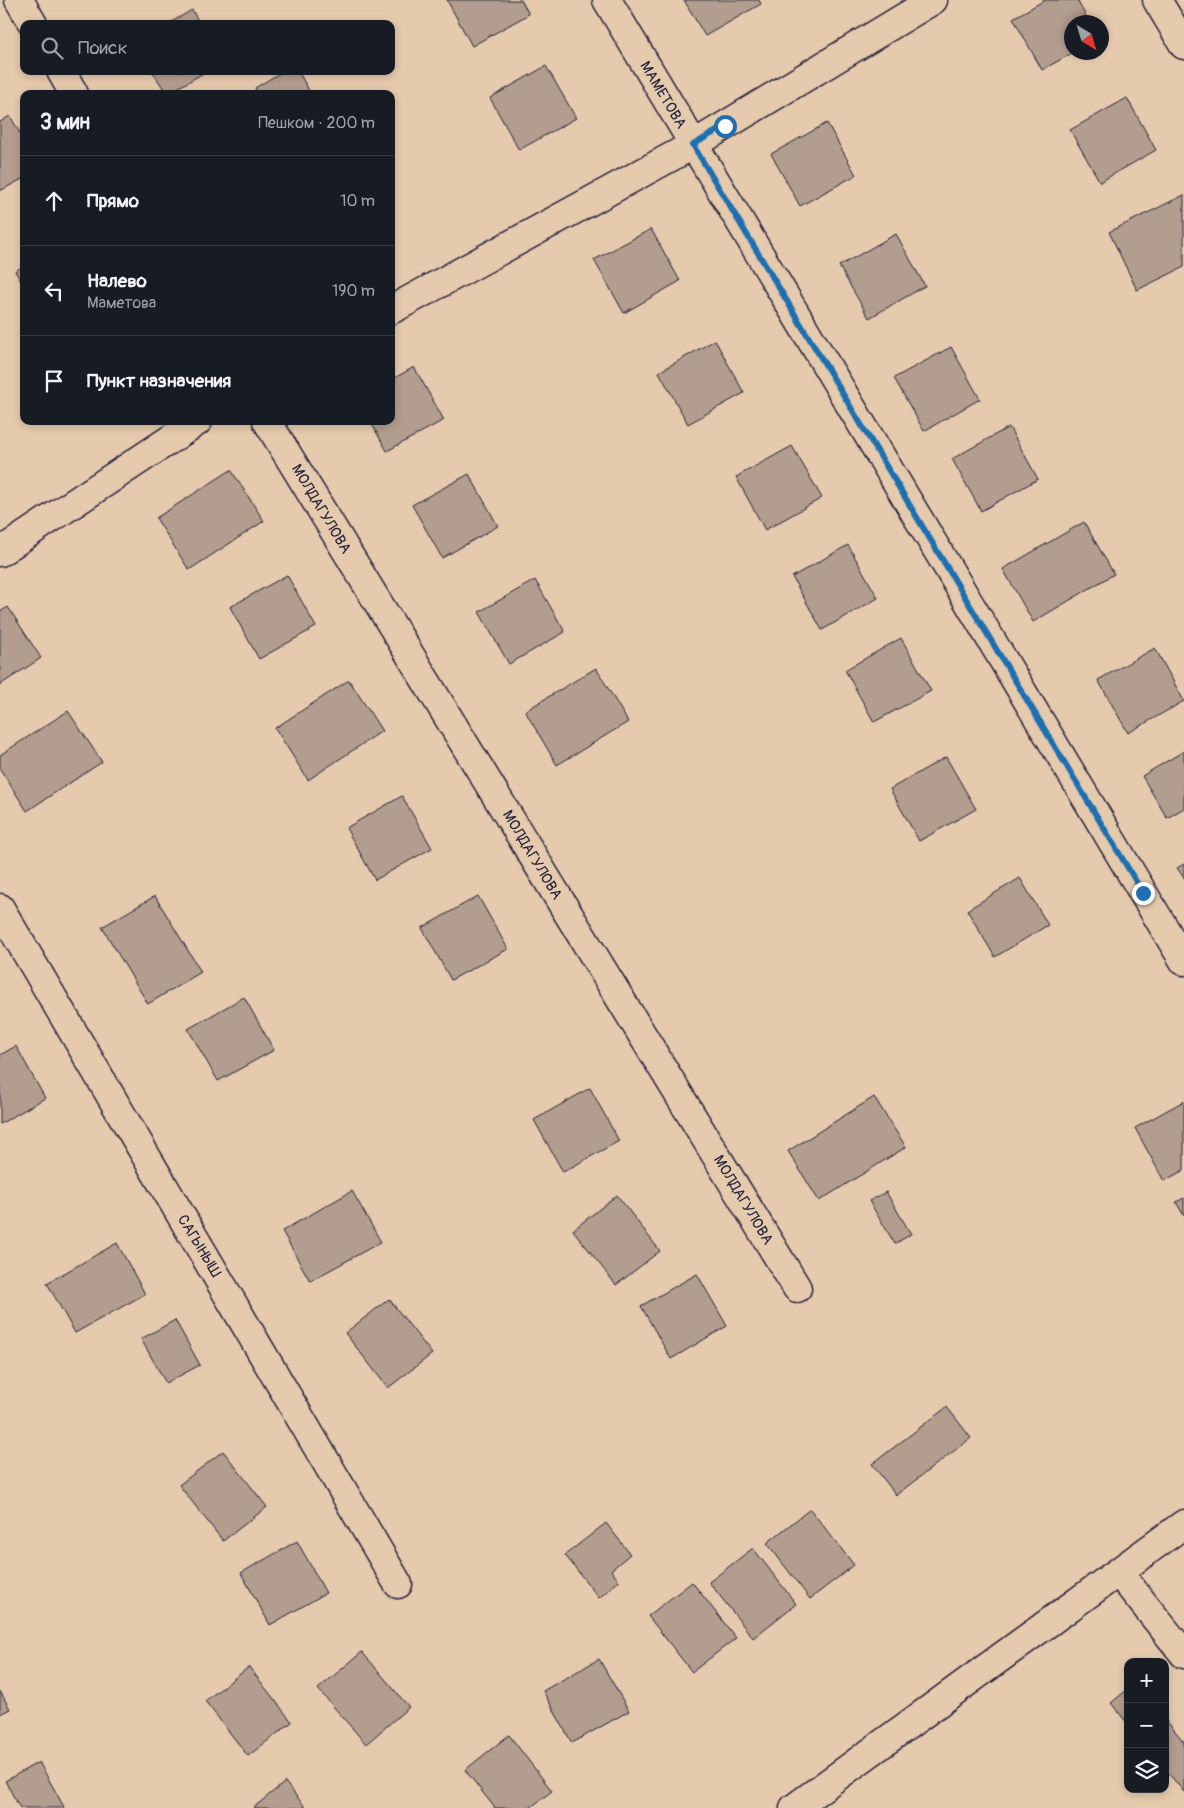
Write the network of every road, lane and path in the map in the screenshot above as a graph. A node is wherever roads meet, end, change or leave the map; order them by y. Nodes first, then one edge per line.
1 (19, 0) edge
2 (607, 0) edge
3 (933, 0) edge
4 (1157, 0) edge
5 (31, 20) edge
6 (1184, 45) edge
7 (63, 75) edge
8 (72, 90) edge
9 (693, 145) junction
10 (395, 308) edge
11 (192, 425) edge
12 (269, 425) edge
13 (0, 552) edge
14 (0, 908) edge
15 (1184, 961) edge
16 (796, 1288) dead end
17 (1184, 1524) edge
18 (1119, 1573) junction
19 (398, 1584) dead end
20 (1184, 1654) edge
21 (794, 1808) edge

1 - 5 street
2 - 9 street, МАМЕТОВА
3 - 9 street
4 - 6 street
7 - 8 street
9 - 10 street
9 - 15 street, МАМЕТОВА
11 - 13 street
12 - 16 street, МОЛДАГУЛОВА
14 - 19 street, САГЫНЫШ
17 - 18 street
18 - 20 street
18 - 21 street

